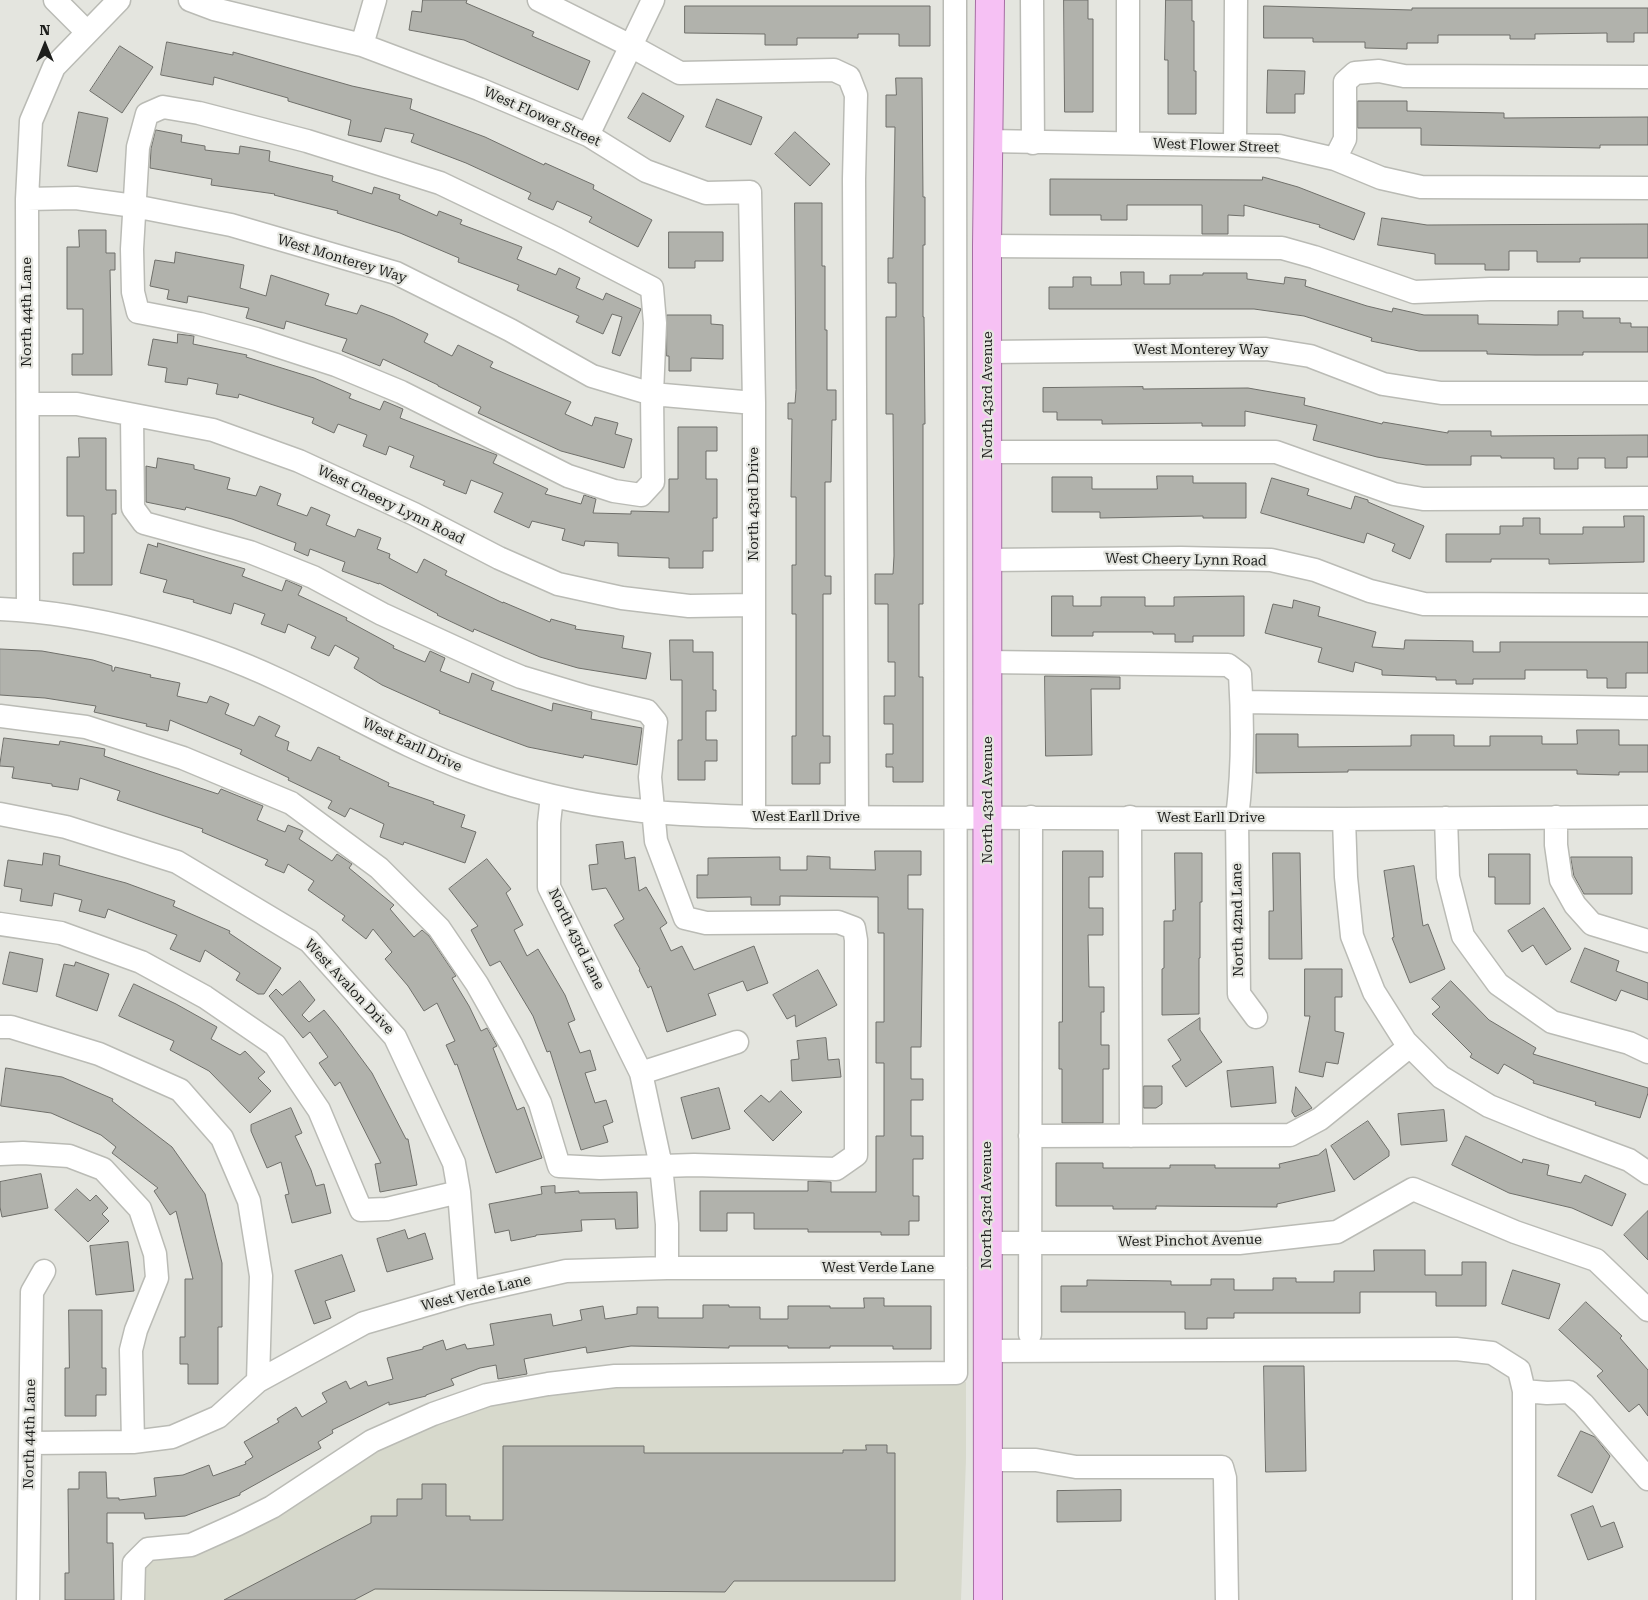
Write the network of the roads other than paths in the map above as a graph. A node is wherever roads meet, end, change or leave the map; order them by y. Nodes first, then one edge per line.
1 (55, 0) edge
2 (119, 0) edge
3 (190, 0) edge
4 (375, 0) edge
5 (539, 0) edge
6 (653, 0) edge
7 (955, 0) edge
8 (990, 0) edge
9 (1032, 0) edge
10 (1128, 0) edge
11 (1236, 0) edge
12 (247, 8) edge
13 (87, 32) junction
14 (362, 45) junction
15 (631, 46) junction
16 (1648, 77) edge
17 (588, 135) junction
18 (987, 142) junction
19 (1033, 143) junction
20 (1128, 143) junction
21 (1234, 145) junction
22 (1335, 158) junction
23 (1648, 188) edge
24 (750, 192) joint
25 (27, 199) junction
26 (134, 206) junction
27 (987, 246) junction
28 (1648, 289) edge
29 (988, 352) junction
30 (1648, 393) edge
31 (652, 394) junction
32 (754, 403) junction
33 (28, 404) junction
34 (132, 415) junction
35 (988, 452) junction
36 (1648, 498) edge
37 (988, 560) junction
38 (753, 605) junction
39 (1648, 605) edge
40 (0, 609) edge
41 (28, 610) junction
42 (987, 662) junction
43 (1242, 702) junction
44 (1648, 708) edge
45 (0, 716) edge
46 (552, 796) junction
47 (652, 812) junction
48 (0, 814) edge
49 (754, 816) junction
50 (988, 816) junction
51 (1031, 816) junction
52 (1556, 816) junction
53 (857, 817) junction
54 (956, 817) junction
55 (1130, 817) junction
56 (1648, 817) edge
57 (1236, 818) junction
58 (1446, 818) junction
59 (1344, 819) junction
60 (0, 924) edge
61 (1648, 941) edge
62 (1256, 1017) dead end
63 (0, 1026) edge
64 (737, 1042) dead end
65 (1410, 1046) junction
66 (1648, 1052) edge
67 (641, 1072) junction
68 (1030, 1136) junction
69 (1131, 1136) junction
70 (0, 1154) edge
71 (661, 1166) junction
72 (1648, 1173) edge
73 (459, 1192) junction
74 (987, 1243) junction
75 (1030, 1244) junction
76 (667, 1268) junction
77 (956, 1268) junction
78 (44, 1271) dead end
79 (468, 1293) junction
80 (1648, 1310) edge
81 (1030, 1334) dead end
82 (988, 1351) junction
83 (258, 1381) junction
84 (1524, 1392) junction
85 (133, 1442) junction
86 (30, 1443) junction
87 (987, 1460) junction
88 (1648, 1478) edge
89 (28, 1600) edge
90 (133, 1600) edge
91 (988, 1600) edge
92 (1227, 1600) edge
93 (1524, 1600) edge

1 - 13 street
2 - 13 street, North 44th Lane
3 - 12 street, West Flower Street
4 - 14 street
5 - 15 street
6 - 15 street
7 - 54 street
8 - 18 main road, North 43rd Avenue
9 - 19 street
10 - 20 street
11 - 21 street
12 - 14 street, West Flower Street
13 - 25 street, North 44th Lane
14 - 17 street, West Flower Street
15 - 17 street
15 - 53 street
16 - 22 street
17 - 24 street, West Flower Street
18 - 19 street, West Flower Street
18 - 27 main road, North 43rd Avenue
19 - 20 street, West Flower Street
20 - 21 street, West Flower Street
21 - 22 street, West Flower Street
22 - 23 street, West Flower Street
24 - 32 street, North 43rd Drive
25 - 26 street, West Monterey Way
25 - 33 street, North 44th Lane
26 - 31 street, West Monterey Way
26 - 31 street
26 - 31 street
27 - 28 street
27 - 29 main road, North 43rd Avenue
29 - 30 street, West Monterey Way
29 - 35 main road, North 43rd Avenue
31 - 32 street, West Monterey Way
32 - 38 street, North 43rd Drive
33 - 34 street, West Cheery Lynn Road
33 - 41 street, North 44th Lane
34 - 38 street, West Cheery Lynn Road
34 - 47 street
35 - 36 street
35 - 37 main road, North 43rd Avenue
37 - 39 street, West Cheery Lynn Road
37 - 42 main road, North 43rd Avenue
38 - 49 street, North 43rd Drive
40 - 41 street, West Earll Drive
41 - 46 street, West Earll Drive
42 - 43 street, North 42nd Lane
42 - 50 main road, North 43rd Avenue
43 - 44 street
43 - 57 street, North 42nd Lane
45 - 71 street
46 - 47 street, West Earll Drive
46 - 67 street, North 43rd Lane
47 - 49 street, West Earll Drive
47 - 71 street
48 - 73 street, West Avalon Drive
49 - 53 street, West Earll Drive
50 - 51 street, West Earll Drive
50 - 54 street, West Earll Drive
50 - 74 main road, North 43rd Avenue
51 - 55 street, West Earll Drive
51 - 68 street
52 - 56 street, West Earll Drive
52 - 58 street, West Earll Drive
52 - 61 street
53 - 54 street, West Earll Drive
54 - 77 street
55 - 57 street, West Earll Drive
55 - 69 street
57 - 59 street, West Earll Drive
57 - 62 street, North 42nd Lane
58 - 59 street, West Earll Drive
58 - 66 street
59 - 65 street
60 - 73 street
63 - 83 street
64 - 67 street
65 - 69 street
65 - 72 street
67 - 71 street, North 43rd Lane
68 - 69 street
68 - 75 street
70 - 85 street
71 - 76 street, North 43rd Lane
73 - 79 street, West Avalon Drive
74 - 75 street, West Pinchot Avenue
74 - 82 main road, North 43rd Avenue
75 - 80 street, West Pinchot Avenue
75 - 81 street
76 - 77 street, West Verde Lane
76 - 79 street, West Verde Lane
77 - 90 street
78 - 86 street, North 44th Lane
79 - 83 street, West Verde Lane
82 - 84 street
82 - 87 main road, North 43rd Avenue
83 - 85 street, West Verde Lane
84 - 88 street
84 - 93 street
85 - 86 street, West Verde Lane
86 - 89 street, North 44th Lane
87 - 91 main road, North 43rd Avenue
87 - 92 street

